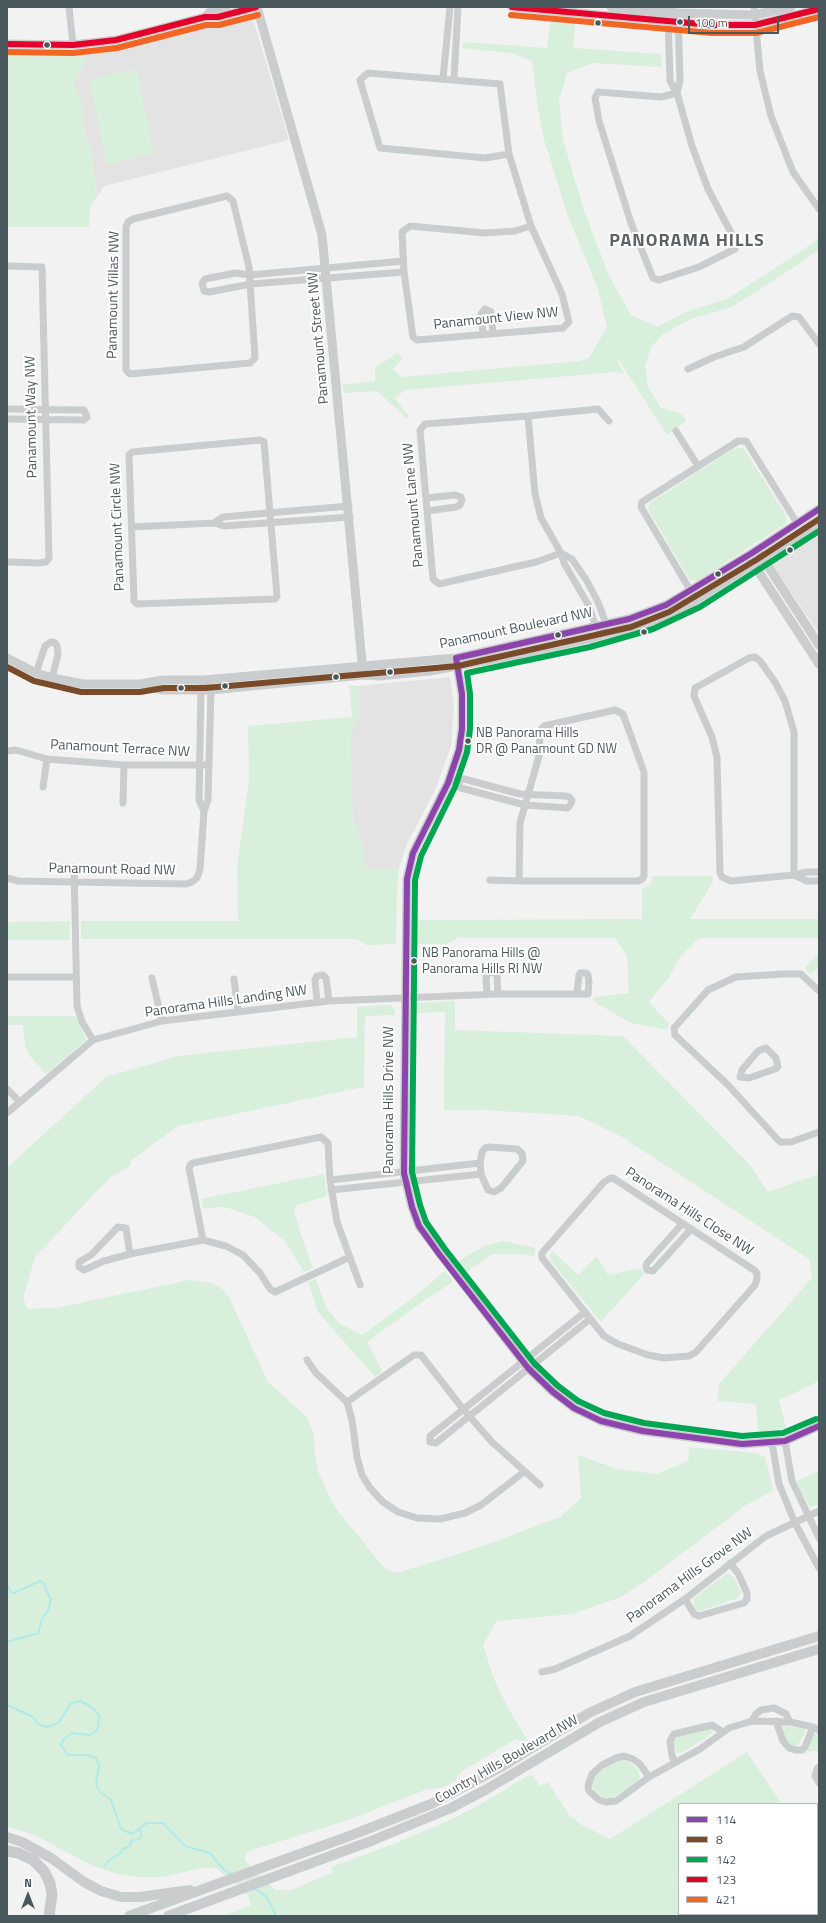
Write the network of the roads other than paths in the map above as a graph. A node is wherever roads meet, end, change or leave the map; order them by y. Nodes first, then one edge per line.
1 (69, 7) edge
2 (226, 7) edge
3 (257, 7) edge
4 (450, 7) edge
5 (458, 7) edge
6 (512, 7) edge
7 (612, 7) edge
8 (791, 7) edge
9 (565, 8) edge
10 (819, 9) edge
11 (754, 11) edge
12 (205, 17) junction
13 (673, 17) junction
14 (755, 25) junction
15 (7, 44) edge
16 (73, 45) junction
17 (443, 78) junction
18 (454, 79) junction
19 (677, 93) junction
20 (509, 154) junction
21 (819, 209) edge
22 (532, 226) junction
23 (403, 261) junction
24 (7, 266) edge
25 (326, 267) junction
26 (404, 272) junction
27 (250, 275) junction
28 (328, 278) junction
29 (251, 284) junction
30 (493, 333) junction
31 (483, 334) junction
32 (819, 344) edge
33 (688, 369) dead end
34 (7, 409) edge
35 (46, 410) junction
36 (528, 416) junction
37 (7, 419) edge
38 (46, 420) junction
39 (610, 421) dead end
40 (676, 431) dead end
41 (698, 466) junction
42 (426, 498) junction
43 (349, 506) junction
44 (819, 509) edge
45 (427, 511) junction
46 (271, 513) junction
47 (350, 517) junction
48 (272, 522) junction
49 (819, 522) edge
50 (214, 523) junction
51 (797, 524) junction
52 (132, 527) junction
53 (803, 532) junction
54 (757, 550) junction
55 (562, 553) junction
56 (748, 556) junction
57 (763, 558) junction
58 (7, 562) edge
59 (753, 564) junction
60 (690, 591) junction
61 (696, 600) junction
62 (606, 624) junction
63 (596, 627) junction
64 (604, 635) junction
65 (819, 645) edge
66 (7, 658) edge
67 (456, 658) junction
68 (819, 664) edge
69 (458, 667) junction
70 (363, 671) junction
71 (36, 673) junction
72 (52, 678) junction
73 (204, 680) junction
74 (140, 684) junction
75 (200, 690) junction
76 (211, 690) junction
77 (7, 750) edge
78 (47, 759) junction
79 (124, 765) junction
80 (209, 765) junction
81 (200, 766) junction
82 (453, 780) junction
83 (43, 787) dead end
84 (530, 794) junction
85 (123, 803) dead end
86 (525, 806) junction
87 (204, 811) junction
88 (74, 867) dead end
89 (819, 872) edge
90 (794, 875) junction
91 (7, 878) edge
92 (490, 880) dead end
93 (518, 881) junction
94 (819, 881) edge
95 (74, 882) junction
96 (7, 977) edge
97 (76, 977) junction
98 (152, 978) dead end
99 (234, 978) dead end
100 (819, 990) edge
101 (487, 994) junction
102 (498, 994) junction
103 (577, 994) dead end
104 (404, 997) junction
105 (329, 1001) junction
106 (317, 1002) junction
107 (238, 1011) junction
108 (162, 1021) junction
109 (93, 1040) junction
110 (740, 1077) junction
111 (728, 1085) junction
112 (7, 1090) edge
113 (20, 1102) junction
114 (7, 1114) edge
115 (819, 1132) edge
116 (480, 1164) junction
117 (404, 1173) junction
118 (481, 1174) junction
119 (330, 1180) junction
120 (405, 1183) junction
121 (331, 1190) junction
122 (682, 1224) junction
123 (691, 1229) junction
124 (203, 1240) junction
125 (130, 1254) junction
126 (350, 1256) junction
127 (360, 1285) dead end
128 (585, 1312) junction
129 (590, 1319) junction
130 (307, 1360) dead end
131 (522, 1360) junction
132 (528, 1368) junction
133 (347, 1402) junction
134 (463, 1409) junction
135 (470, 1417) junction
136 (819, 1426) edge
137 (784, 1441) junction
138 (772, 1443) junction
139 (524, 1472) junction
140 (540, 1485) dead end
141 (819, 1511) edge
142 (808, 1516) junction
143 (795, 1523) junction
144 (819, 1538) edge
145 (730, 1563) junction
146 (819, 1568) edge
147 (686, 1599) junction
148 (819, 1636) edge
149 (819, 1649) edge
150 (542, 1672) dead end
151 (752, 1721) junction
152 (776, 1721) junction
153 (790, 1722) junction
154 (816, 1729) edge
155 (723, 1732) junction
156 (676, 1762) junction
157 (819, 1767) edge
158 (649, 1777) junction
159 (819, 1783) edge
160 (7, 1837) edge
161 (7, 1844) edge
162 (30, 1847) junction
163 (7, 1852) edge
164 (214, 1886) junction
165 (49, 1916) edge
166 (129, 1916) edge
167 (168, 1916) edge

1 - 16 street
2 - 12 street
3 - 12 street
3 - 25 street, Panamount Street NW
4 - 17 street
5 - 18 street
6 - 9 street
7 - 13 street
8 - 11 street
9 - 13 street
10 - 14 street
11 - 13 street
11 - 14 street
12 - 16 street
13 - 14 street
13 - 19 street
14 - 21 street
15 - 16 street
17 - 18 street
17 - 20 street
18 - 20 street, Panamount View NW
19 - 19 street
20 - 22 street, Panamount View NW
22 - 23 street, Panamount View NW
22 - 30 street, Panamount View NW
23 - 25 street
23 - 26 street, Panamount View NW
24 - 35 street, Panamount Way NW
25 - 27 street
25 - 28 street, Panamount Street NW
26 - 28 street
26 - 31 street, Panamount View NW
27 - 29 street, Panamount Villas NW
27 - 29 street
27 - 29 street, Panamount Villas NW
28 - 29 street
28 - 43 street, Panamount Street NW
30 - 31 street, Panamount View NW
30 - 31 street
32 - 33 street
34 - 35 street
35 - 38 street, Panamount Way NW
35 - 38 street
36 - 39 street, Panamount Lane NW
36 - 42 street, Panamount Lane NW
36 - 55 street
37 - 38 street
38 - 58 street, Panamount Way NW
40 - 41 street
41 - 51 street
41 - 60 street
42 - 45 street, Panamount Lane NW
42 - 45 street
43 - 46 street
43 - 47 street, Panamount Street NW
44 - 51 street, Panamount Boulevard NW
45 - 55 street, Panamount Lane NW
46 - 48 street, Panamount Circle NW
46 - 50 street
46 - 52 street, Panamount Circle NW
47 - 48 street
47 - 70 street, Panamount Street NW
48 - 50 street
48 - 52 street, Panamount Circle NW
49 - 53 street, Panamount Boulevard NW
50 - 52 street
51 - 53 street
51 - 54 street, Panamount Boulevard NW
53 - 57 street, Panamount Boulevard NW
54 - 56 street, Panamount Boulevard NW
54 - 57 street
55 - 62 street
55 - 63 street
56 - 59 street
56 - 60 street, Panamount Boulevard NW
57 - 59 street, Panamount Boulevard NW
57 - 65 street
59 - 61 street, Panamount Boulevard NW
59 - 68 street
60 - 61 street
60 - 62 street, Panamount Boulevard NW
61 - 64 street, Panamount Boulevard NW
62 - 63 street, Panamount Boulevard NW
62 - 64 street
63 - 64 street
63 - 67 street, Panamount Boulevard NW
64 - 69 street, Panamount Boulevard NW
66 - 71 street, Panamount Boulevard NW
67 - 69 street, Panorama Hills Drive NW
67 - 70 street, Panamount Boulevard NW
69 - 70 street, Panamount Boulevard NW
69 - 82 street, Panorama Hills Drive NW
70 - 73 street, Panamount Boulevard NW
70 - 76 street, Panamount Boulevard NW
71 - 72 street, Panamount Boulevard NW
71 - 72 street
72 - 74 street, Panamount Boulevard NW
73 - 74 street, Panamount Boulevard NW
73 - 75 street, Panamount Road NW
73 - 76 street
74 - 75 street, Panamount Boulevard NW
75 - 76 street, Panamount Boulevard NW
75 - 81 street, Panamount Road NW
76 - 80 street, Panamount Road NW
77 - 78 street, Panamount Terrace NW
78 - 79 street, Panamount Terrace NW
78 - 83 street
79 - 81 street, Panamount Terrace NW
79 - 85 street
80 - 81 street, Panamount Terrace NW
80 - 87 street, Panamount Road NW
81 - 87 street, Panamount Road NW
82 - 84 street
82 - 86 street
82 - 104 street, Panorama Hills Drive NW
84 - 86 street
84 - 86 street
84 - 93 street
86 - 93 street
87 - 95 street, Panamount Road NW
88 - 95 street
89 - 90 street
90 - 90 street
90 - 94 street
91 - 95 street, Panamount Road NW
92 - 93 street
95 - 97 street
96 - 97 street
97 - 109 street
98 - 108 street
99 - 107 street
100 - 111 street
101 - 102 street, Panorama Hills Landing NW
101 - 102 street
101 - 104 street, Panorama Hills Landing NW
102 - 103 street, Panorama Hills Landing NW
104 - 105 street, Panorama Hills Landing NW
104 - 117 street, Panorama Hills Drive NW
105 - 106 street, Panorama Hills Landing NW
105 - 106 street
106 - 107 street, Panorama Hills Landing NW
107 - 108 street, Panorama Hills Landing NW
108 - 109 street, Panorama Hills Landing NW
109 - 113 street, Panorama Hills Landing NW
110 - 110 street
110 - 111 street
111 - 115 street
112 - 113 street
113 - 114 street, Panorama Hills Landing NW
116 - 117 street
116 - 118 street
116 - 118 street
117 - 119 street
117 - 120 street, Panorama Hills Drive NW
118 - 120 street
119 - 121 street
119 - 124 street
120 - 121 street
120 - 131 street, Panorama Hills Drive NW
121 - 126 street
122 - 123 street, Panorama Hills Close NW
122 - 123 street
122 - 128 street, Panorama Hills Close NW
123 - 129 street, Panorama Hills Close NW
124 - 125 street
124 - 126 street
125 - 125 street
126 - 127 street
128 - 129 street, Panorama Hills Close NW
128 - 131 street
129 - 132 street
130 - 133 street
131 - 132 street, Panorama Hills Drive NW
131 - 134 street
132 - 135 street
132 - 138 street, Panorama Hills Drive NW
133 - 134 street
133 - 139 street
134 - 135 street
134 - 135 street
135 - 139 street
136 - 137 street, Panorama Hills Drive NW
137 - 138 street, Panorama Hills Drive NW
137 - 142 street
138 - 143 street
139 - 140 street
141 - 142 street, Panorama Hills Grove NW
142 - 143 street, Panorama Hills Grove NW
142 - 144 street
143 - 145 street, Panorama Hills Grove NW
143 - 146 street
145 - 147 street, Panorama Hills Grove NW
145 - 147 street
147 - 150 street, Panorama Hills Grove NW
148 - 164 main road, Country Hills Boulevard NW
149 - 167 main road, Country Hills Boulevard NW
151 - 152 street
151 - 153 street
151 - 155 street
152 - 153 street
152 - 154 street
153 - 154 street
155 - 156 street
155 - 156 street
156 - 158 street
157 - 159 street
158 - 158 street
160 - 162 main road
161 - 162 main road
162 - 164 main road
163 - 165 main road
164 - 166 main road, Country Hills Boulevard NW

